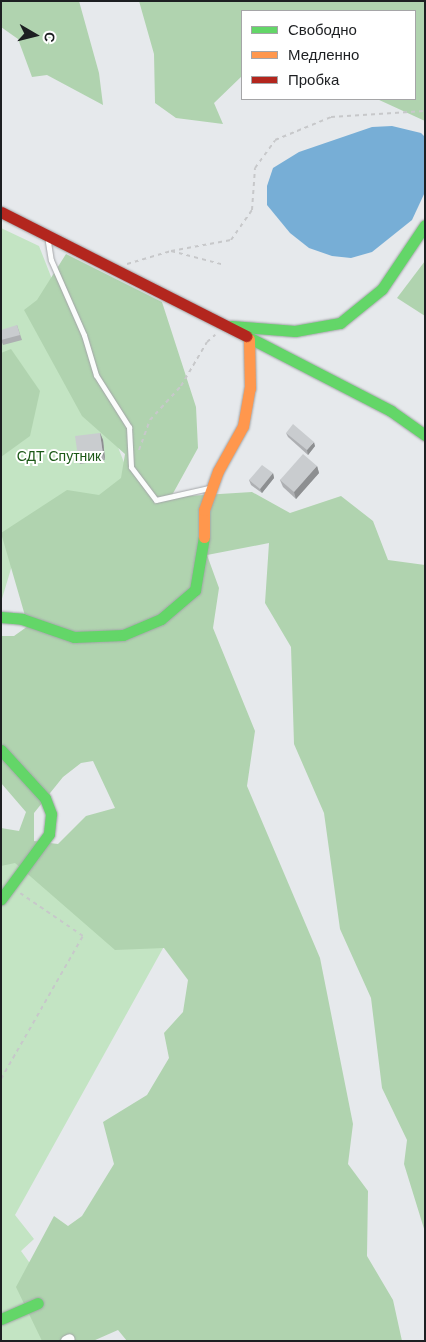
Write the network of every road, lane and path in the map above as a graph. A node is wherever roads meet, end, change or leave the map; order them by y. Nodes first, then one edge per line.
1 (425, 111) edge
2 (1, 212) edge
3 (425, 225) edge
4 (47, 238) junction
5 (171, 251) junction
6 (221, 264) dead end
7 (109, 269) junction
8 (227, 326) junction
9 (249, 338) junction
10 (425, 436) edge
11 (131, 467) junction
12 (212, 488) junction
13 (1, 617) edge
14 (1, 750) edge
15 (9, 886) junction
16 (1, 899) edge
17 (1, 1079) edge
18 (38, 1303) dead end
19 (1, 1319) edge

1 - 5 path
2 - 4 street
3 - 8 street
4 - 7 street
4 - 11 lane
5 - 6 path
5 - 7 path
7 - 8 street
8 - 9 street
8 - 11 path
9 - 10 street
9 - 12 street
11 - 12 lane
12 - 13 street
14 - 15 street
15 - 16 street
15 - 17 path
18 - 19 street

